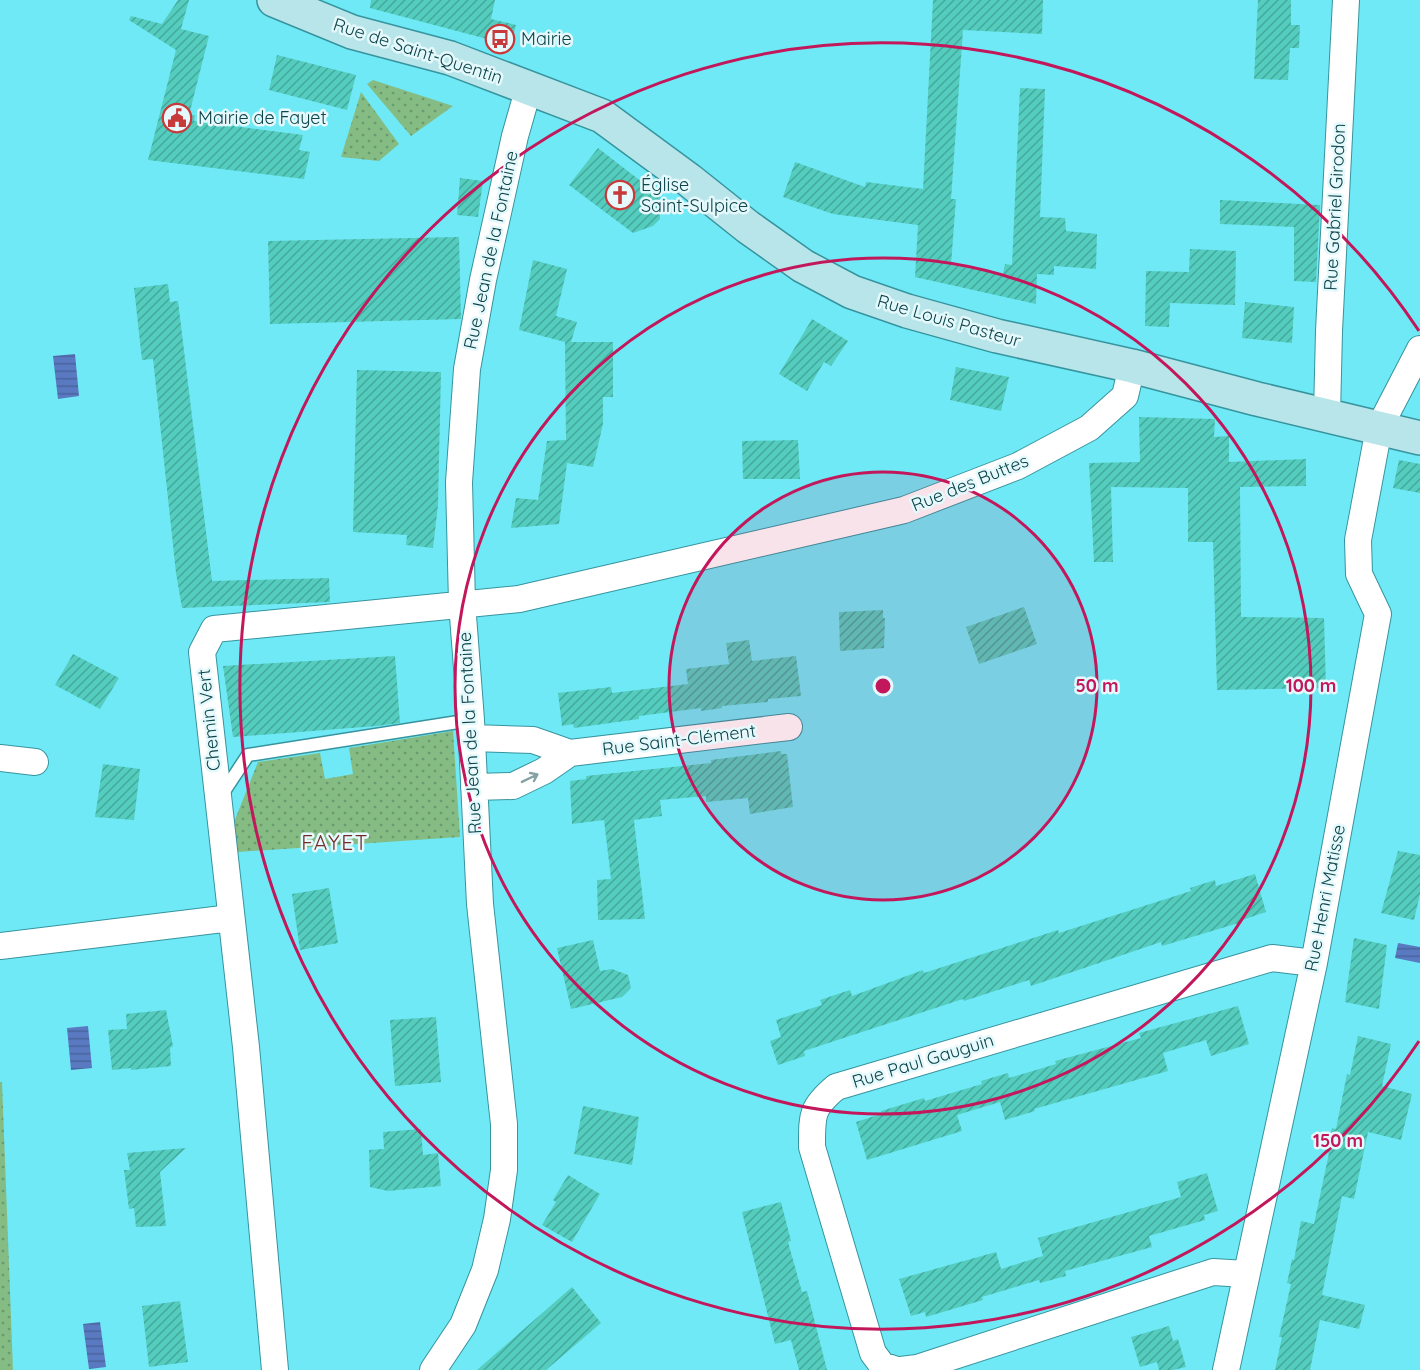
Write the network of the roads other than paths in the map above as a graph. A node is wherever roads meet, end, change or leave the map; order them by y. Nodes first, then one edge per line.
1 (274, 0) edge
2 (1346, 0) edge
3 (529, 87) junction
4 (1420, 349) edge
5 (1131, 366) junction
6 (1327, 415) junction
7 (1379, 428) junction
8 (1420, 438) edge
9 (462, 603) junction
10 (789, 727) dead end
11 (471, 729) junction
12 (570, 753) junction
13 (0, 758) edge
14 (35, 762) dead end
15 (474, 787) junction
16 (218, 801) junction
17 (231, 918) junction
18 (0, 946) edge
19 (1314, 963) junction
20 (1246, 1274) junction
21 (275, 1370) edge
22 (433, 1370) edge
23 (899, 1370) edge
24 (1226, 1370) edge

1 - 3 main road, Rue de Saint-Quentin
2 - 6 street, Rue Gabriel Girodon
3 - 5 main road, Rue Louis Pasteur
3 - 9 street, Rue Jean de la Fontaine
4 - 7 street, Rue Henri Matisse
5 - 6 main road, Rue Louis Pasteur
5 - 9 street, Rue des Buttes
6 - 7 main road, Rue Louis Pasteur
7 - 8 main road, Rue Louis Pasteur
7 - 19 street, Rue Henri Matisse
9 - 11 street, Rue Jean de la Fontaine
9 - 16 street, Chemin Vert
10 - 12 street, Rue Saint-Clément
11 - 12 street, Rue Saint-Clément
11 - 15 street, Rue Jean de la Fontaine
11 - 16 lane
15 -> 12 street, Rue Saint-Clément
13 - 14 street
15 - 22 street, Rue Jean de la Fontaine
16 - 17 street, Chemin Vert
17 - 18 street
17 - 21 street, Chemin Vert
19 - 20 street, Rue Henri Matisse
19 - 23 street, Rue Paul Gauguin
20 - 23 street, Rue Paul Gauguin
20 - 24 street, Rue Henri Matisse

